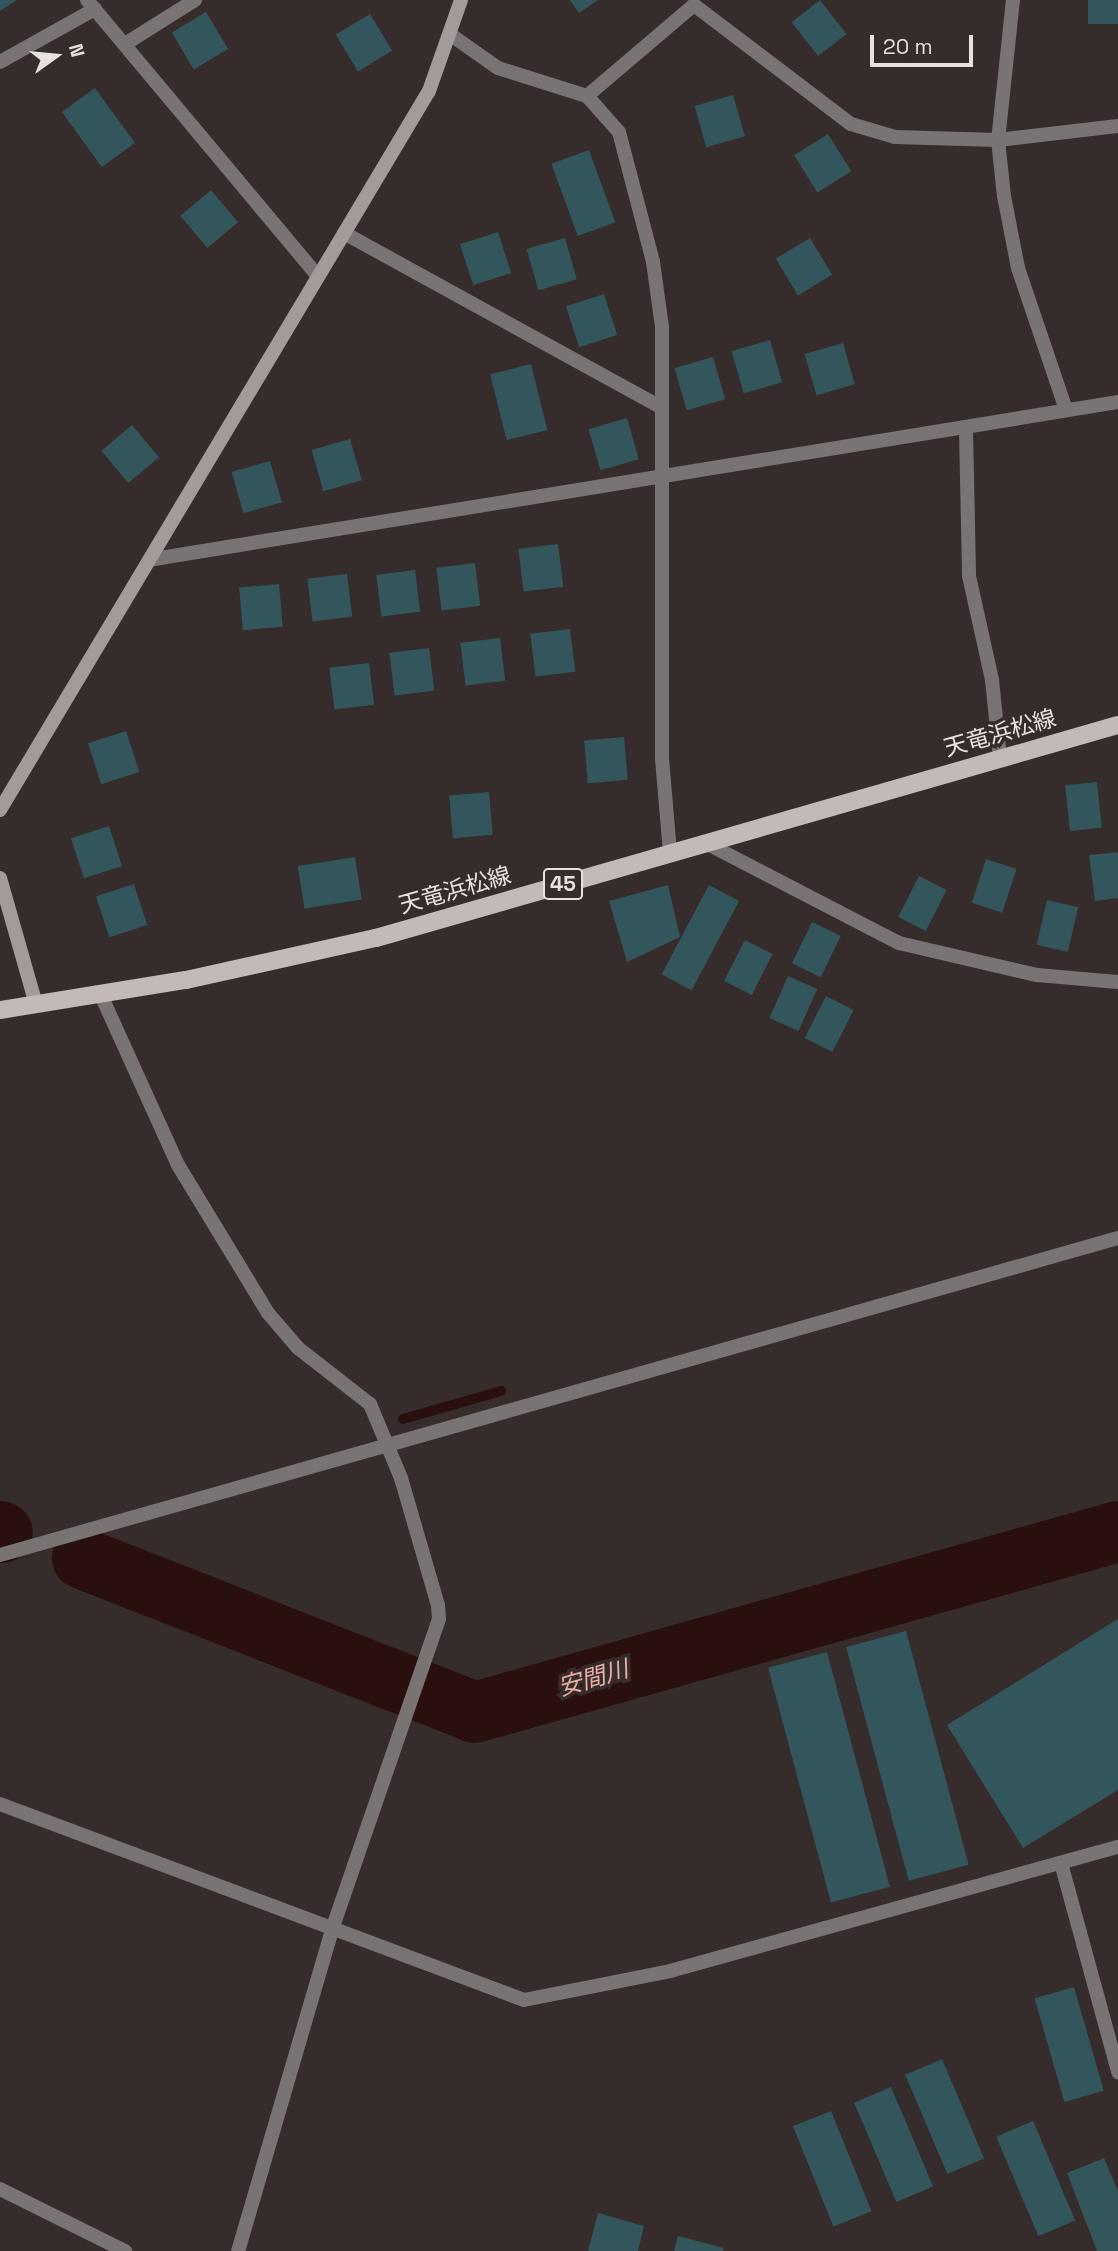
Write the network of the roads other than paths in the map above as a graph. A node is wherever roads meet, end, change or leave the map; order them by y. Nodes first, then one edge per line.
1 (195, 0) edge
2 (461, 0) edge
3 (1013, 0) edge
4 (91, 5) edge
5 (451, 35) junction
6 (125, 44) junction
7 (0, 62) edge
8 (587, 96) junction
9 (1118, 126) edge
10 (998, 140) junction
11 (344, 233) junction
12 (318, 276) junction
13 (1118, 402) edge
14 (660, 407) junction
15 (1066, 411) junction
16 (966, 430) junction
17 (661, 481) junction
18 (154, 559) junction
19 (1118, 725) edge
20 (1000, 758) junction
21 (0, 810) edge
22 (704, 842) junction
23 (670, 853) junction
24 (0, 877) edge
25 (1118, 982) edge
26 (100, 993) junction
27 (36, 1004) junction
28 (0, 1010) edge
29 (1118, 1238) edge
30 (388, 1444) junction
31 (0, 1555) edge
32 (0, 1804) edge
33 (1118, 1847) edge
34 (1061, 1863) junction
35 (332, 1930) junction
36 (1118, 2072) edge
37 (0, 2189) edge
38 (125, 2251) edge
39 (238, 2251) edge

1 - 6 street
2 - 5 street
3 - 10 street
4 - 6 street
4 - 7 street
5 - 8 street
5 - 11 street
6 - 12 street
8 - 10 street
8 - 14 street
9 - 10 street
10 - 15 street
11 - 12 street
11 - 14 street
12 - 18 street
13 - 15 street
14 - 17 street
15 - 16 street
16 - 17 street
16 - 20 street
17 - 18 street
17 - 23 street
18 - 21 street
19 - 20 main road, 天竜浜松線 / 45
20 - 22 main road, 天竜浜松線 / 45
22 - 23 main road, 天竜浜松線 / 45
22 - 25 street
23 - 26 main road, 天竜浜松線 / 45
24 - 27 street
26 - 27 main road, 天竜浜松線 / 45
26 - 30 street
27 - 28 main road, 天竜浜松線 / 45
29 - 30 street
30 - 31 street
30 - 35 street
32 - 35 street
33 - 34 street
34 - 35 street
34 - 36 street
35 - 39 street
37 - 38 street

